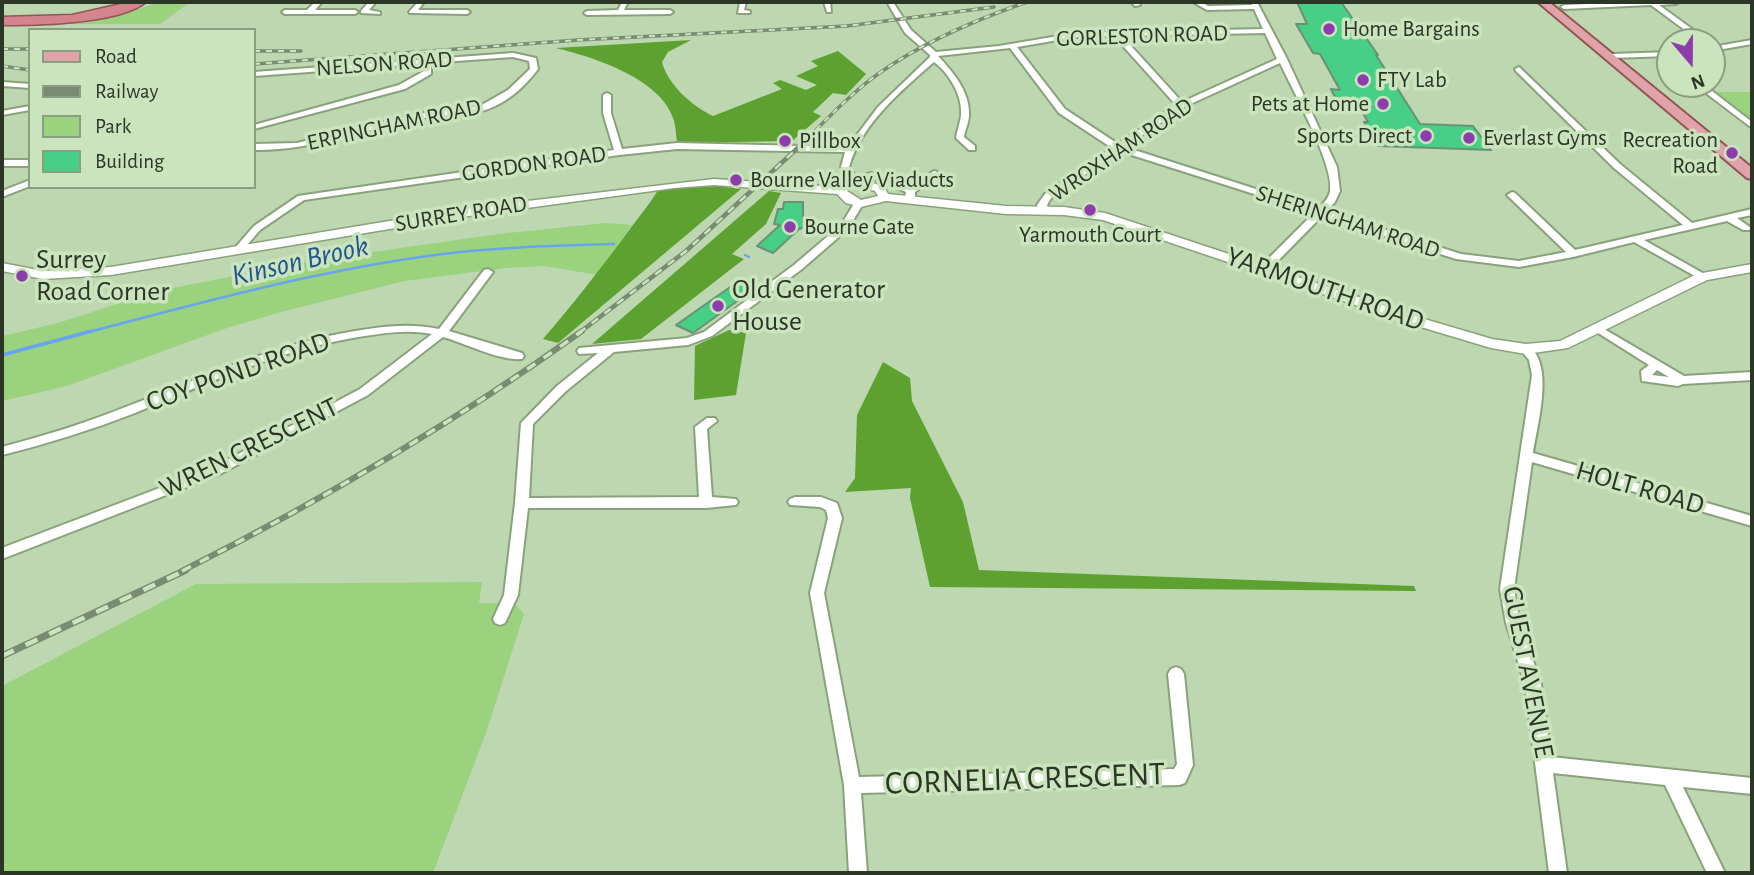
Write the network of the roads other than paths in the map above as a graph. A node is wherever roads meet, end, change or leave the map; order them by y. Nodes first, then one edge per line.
1 (140, 2) edge
2 (319, 2) edge
3 (373, 2) edge
4 (421, 2) edge
5 (625, 2) edge
6 (743, 2) edge
7 (827, 2) edge
8 (890, 2) edge
9 (1196, 2) edge
10 (1202, 2) edge
11 (1543, 2) edge
12 (1676, 2) edge
13 (1255, 4) edge
14 (1654, 4) junction
15 (1564, 7) dead end
16 (829, 11) dead end
17 (285, 12) dead end
18 (309, 12) junction
19 (333, 12) junction
20 (355, 12) dead end
21 (401, 12) dead end
22 (412, 12) junction
23 (467, 12) dead end
24 (620, 12) junction
25 (670, 12) dead end
26 (731, 12) dead end
27 (378, 13) dead end
28 (586, 13) dead end
29 (2, 22) edge
30 (322, 22) dead end
31 (1687, 28) edge
32 (1268, 31) junction
33 (1115, 33) junction
34 (1752, 42) edge
35 (1012, 46) junction
36 (1726, 46) edge
37 (513, 55) joint
38 (1656, 55) edge
39 (934, 56) junction
40 (1611, 56) junction
41 (1283, 59) junction
42 (419, 62) junction
43 (1519, 69) dead end
44 (256, 74) edge
45 (2, 84) edge
46 (28, 86) edge
47 (607, 94) dead end
48 (1716, 98) edge
49 (1181, 105) junction
50 (28, 108) edge
51 (2, 113) edge
52 (256, 126) edge
53 (1752, 126) edge
54 (256, 147) edge
55 (972, 148) dead end
56 (1118, 148) junction
57 (850, 150) junction
58 (619, 152) junction
59 (2, 163) edge
60 (28, 163) edge
61 (934, 174) dead end
62 (869, 175) dead end
63 (1752, 175) edge
64 (855, 183) junction
65 (28, 184) edge
66 (841, 191) junction
67 (2, 194) edge
68 (910, 195) junction
69 (1512, 195) dead end
70 (884, 197) junction
71 (858, 204) junction
72 (1044, 211) junction
73 (1752, 212) edge
74 (1319, 213) junction
75 (1728, 217) junction
76 (1689, 225) junction
77 (1746, 228) dead end
78 (1634, 238) junction
79 (239, 249) junction
80 (1573, 254) junction
81 (2, 267) edge
82 (1752, 268) edge
83 (1264, 269) junction
84 (488, 272) dead end
85 (1702, 277) junction
86 (1599, 329) junction
87 (443, 331) junction
88 (611, 348) junction
89 (1526, 349) junction
90 (583, 351) dead end
91 (518, 356) dead end
92 (1657, 365) joint
93 (1752, 376) edge
94 (1677, 378) joint
95 (711, 421) dead end
96 (2, 451) edge
97 (1527, 456) junction
98 (731, 502) dead end
99 (795, 502) dead end
100 (522, 503) junction
101 (706, 503) junction
102 (1752, 521) edge
103 (2, 554) edge
104 (499, 619) dead end
105 (1176, 674) dead end
106 (1545, 764) junction
107 (1669, 776) junction
108 (852, 785) junction
109 (1752, 786) edge
110 (858, 873) edge
111 (1558, 873) edge
112 (1716, 873) edge

1 - 29 highway
2 - 18 street
3 - 27 street
4 - 22 street
5 - 24 street
6 - 26 street
7 - 16 street
8 - 39 street
9 - 10 street
9 - 13 street
11 - 40 main road
12 - 14 street
13 - 32 street
14 - 15 street
14 - 31 street
17 - 18 street
18 - 19 street
19 - 20 street
19 - 30 street
21 - 22 street
22 - 23 street
24 - 25 street
24 - 28 street
32 - 33 street, GORLESTON ROAD
32 - 41 street
33 - 35 street, GORLESTON ROAD
33 - 49 street
34 - 36 street
35 - 39 street, GORLESTON ROAD
35 - 56 street, SHERINGHAM ROAD
37 - 42 street, NELSON ROAD
37 - 54 street, ERPINGHAM ROAD
38 - 40 street
39 - 55 street
39 - 57 street
40 - 63 main road
41 - 49 street, WROXHAM ROAD
41 - 74 street
42 - 44 street, NELSON ROAD
42 - 52 street
43 - 76 street
45 - 46 street
47 - 58 street
48 - 53 street
49 - 56 street, WROXHAM ROAD
50 - 51 street
56 - 72 street, WROXHAM ROAD
56 - 74 street, SHERINGHAM ROAD
57 - 58 street, GORDON ROAD
57 - 64 street
58 - 79 street, GORDON ROAD
59 - 60 street
61 - 68 street
62 - 68 street
64 - 66 street
64 - 70 street
65 - 67 street
66 - 71 street
66 - 79 street, SURREY ROAD
68 - 70 street, YARMOUTH ROAD
68 - 72 street, YARMOUTH ROAD
69 - 80 street
70 - 71 street
71 - 88 street
72 - 83 street, YARMOUTH ROAD
73 - 75 street, SHERINGHAM ROAD
74 - 80 street, SHERINGHAM ROAD
74 - 83 street
75 - 76 street, SHERINGHAM ROAD
75 - 77 street
76 - 78 street, SHERINGHAM ROAD
78 - 80 street, SHERINGHAM ROAD
78 - 85 street
79 - 81 street, SURREY ROAD
82 - 85 street, YARMOUTH ROAD
83 - 89 street, YARMOUTH ROAD
84 - 87 street, WREN CRESCENT
85 - 86 street, YARMOUTH ROAD
86 - 89 street, YARMOUTH ROAD
86 - 92 street
87 - 91 street, COY POND ROAD
87 - 96 street, COY POND ROAD
87 - 103 street, WREN CRESCENT
88 - 90 street
88 - 100 street
89 - 97 street, GUEST AVENUE
92 - 94 street
93 - 94 street
95 - 101 street
97 - 102 street, HOLT ROAD
97 - 106 street, GUEST AVENUE
98 - 101 street
99 - 108 street, CORNELIA CRESCENT
100 - 101 street
100 - 104 street
105 - 108 street, CORNELIA CRESCENT
106 - 107 street
106 - 111 street, GUEST AVENUE
107 - 109 street
107 - 112 street
108 - 110 street, CORNELIA CRESCENT

